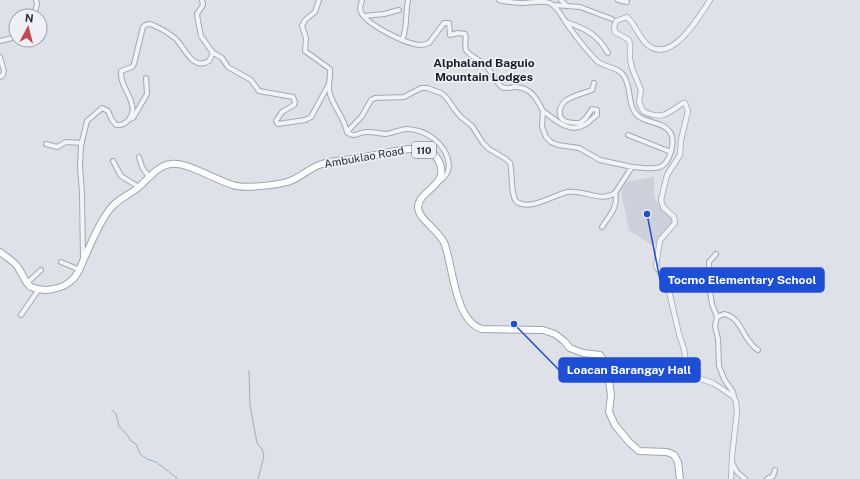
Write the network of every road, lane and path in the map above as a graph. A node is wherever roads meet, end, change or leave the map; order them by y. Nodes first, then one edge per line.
1 (202, 0) edge
2 (319, 0) edge
3 (362, 0) edge
4 (408, 0) edge
5 (499, 0) edge
6 (561, 0) edge
7 (566, 0) edge
8 (618, 0) edge
9 (710, 0) edge
10 (627, 2) dead end
11 (552, 5) junction
12 (567, 6) junction
13 (399, 10) dead end
14 (364, 16) junction
15 (612, 19) dead end
16 (565, 22) junction
17 (402, 40) junction
18 (212, 52) junction
19 (608, 53) dead end
20 (0, 57) edge
21 (0, 77) edge
22 (146, 78) dead end
23 (329, 84) junction
24 (594, 84) dead end
25 (543, 111) junction
26 (130, 119) junction
27 (345, 122) junction
28 (352, 126) junction
29 (347, 132) junction
30 (628, 135) dead end
31 (82, 143) junction
32 (46, 144) dead end
33 (671, 152) junction
34 (139, 157) dead end
35 (113, 161) dead end
36 (632, 167) junction
37 (149, 177) junction
38 (436, 183) junction
39 (139, 187) junction
40 (615, 193) junction
41 (602, 227) dead end
42 (0, 252) edge
43 (716, 254) dead end
44 (84, 261) junction
45 (61, 262) dead end
46 (41, 270) dead end
47 (80, 270) junction
48 (27, 284) junction
49 (39, 290) junction
50 (21, 315) dead end
51 (717, 317) junction
52 (758, 350) dead end
53 (734, 397) junction
54 (732, 463) junction
55 (775, 470) dead end
56 (680, 479) edge
57 (731, 479) edge
58 (745, 479) edge
59 (767, 479) edge

1 - 18 street
2 - 23 street
3 - 14 street
4 - 17 street
5 - 11 street
6 - 12 street
7 - 12 street
8 - 10 street
9 - 53 street
11 - 12 street
11 - 16 street
12 - 15 street
13 - 14 street
14 - 17 street
16 - 19 street
16 - 33 street
17 - 25 street
18 - 23 street
18 - 26 street
20 - 21 street
22 - 26 street
23 - 27 street
24 - 25 street
25 - 36 street
26 - 31 street
27 - 28 street
27 - 29 street
28 - 29 street
28 - 40 street
29 - 38 street
30 - 33 street
31 - 32 street
31 - 44 street
33 - 36 street
34 - 37 street
35 - 39 street
36 - 40 street
37 - 38 main road, Ambuklao Road / 110
37 - 39 main road, Ambuklao Road / 110
38 - 56 main road
39 - 44 main road, Ambuklao Road / 110
40 - 41 street
42 - 48 main road
43 - 51 street
44 - 47 main road, Ambuklao Road / 110
45 - 47 street
46 - 48 street
47 - 49 main road, Ambuklao Road / 110
48 - 49 main road
49 - 50 street
51 - 52 street
51 - 53 street
53 - 54 street
54 - 57 street
54 - 58 street
55 - 59 street

